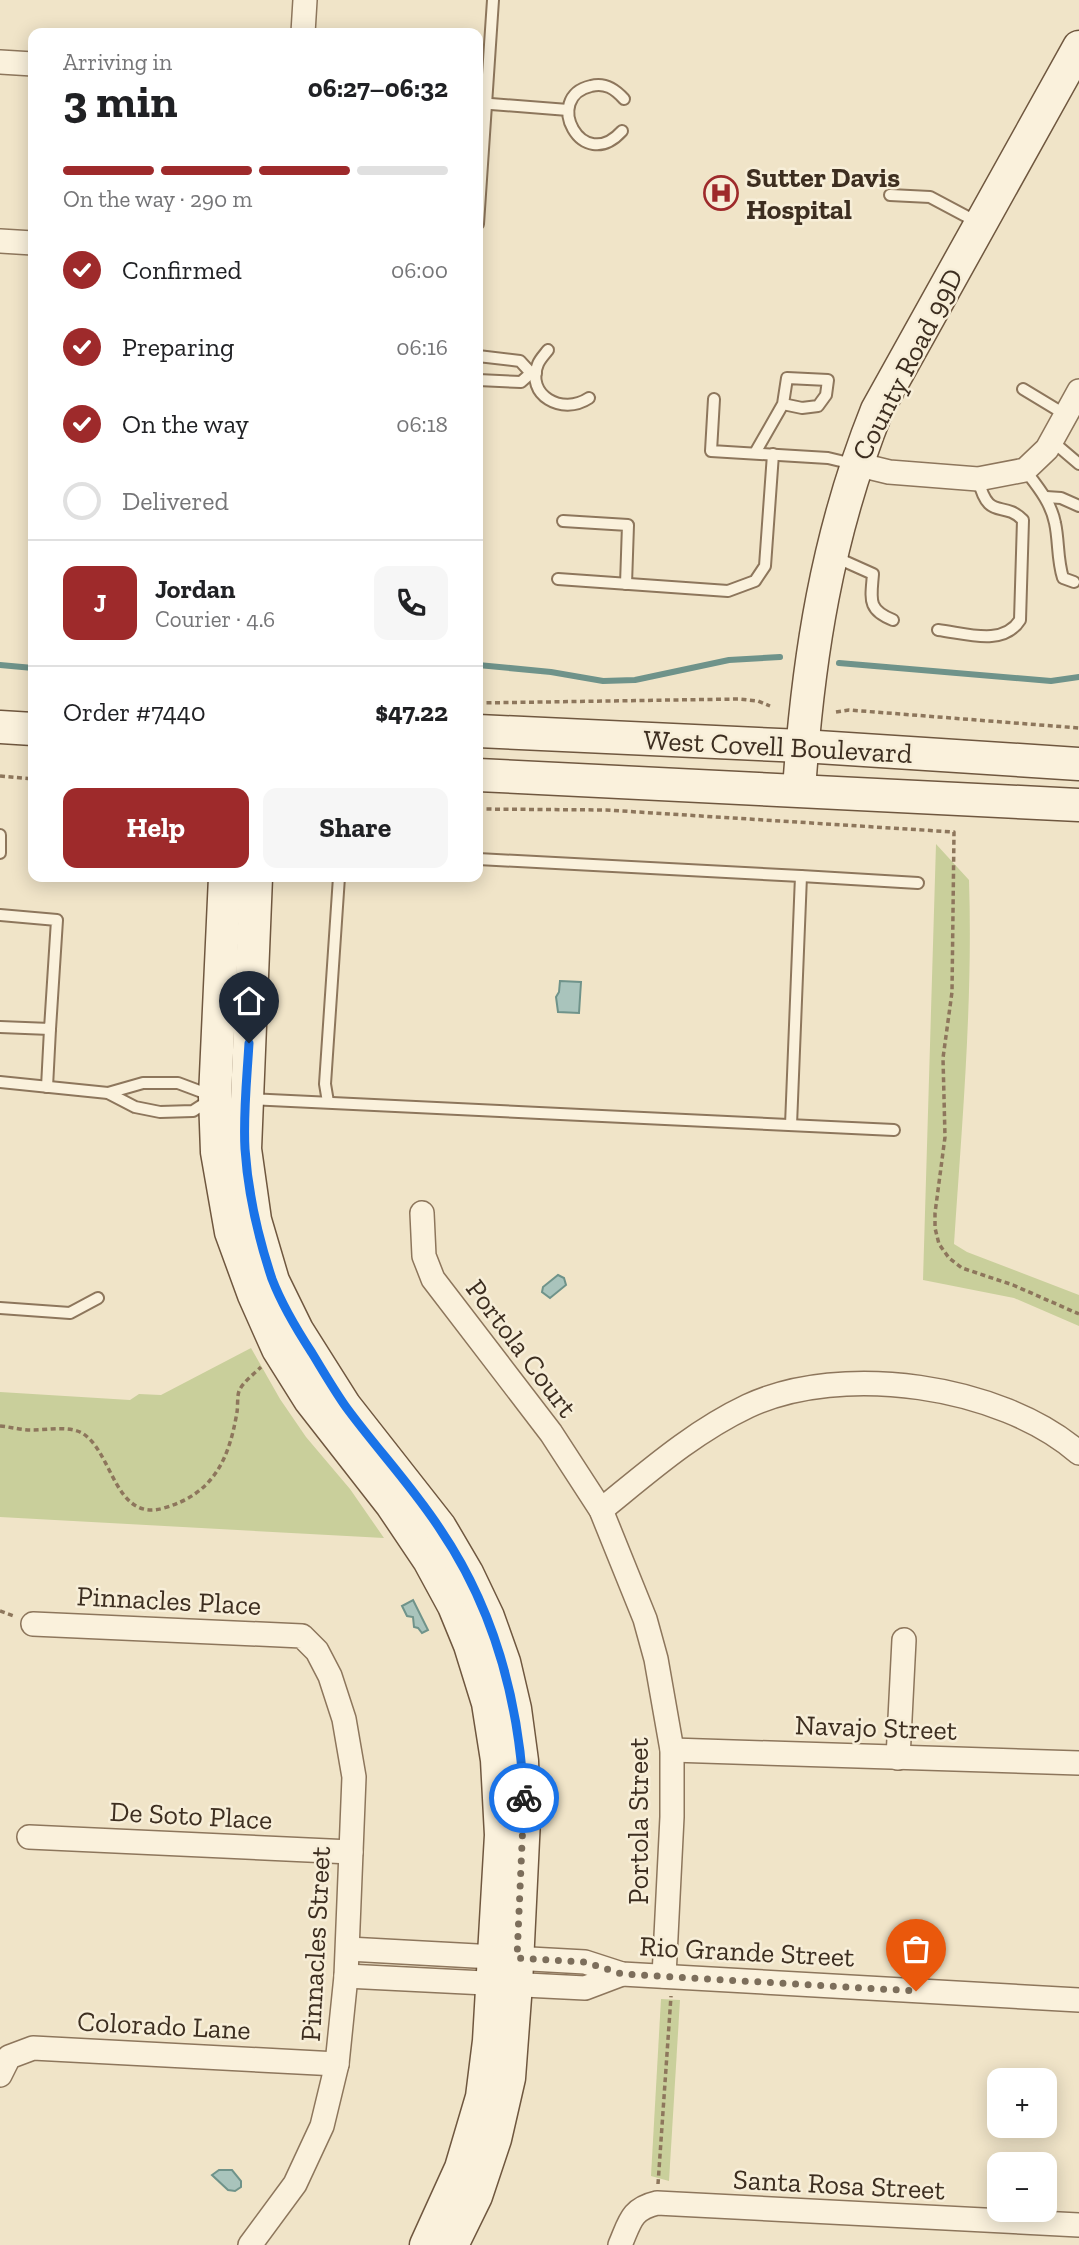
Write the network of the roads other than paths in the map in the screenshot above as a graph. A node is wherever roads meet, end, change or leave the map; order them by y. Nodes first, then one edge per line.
1 (305, 0) edge
2 (493, 0) edge
3 (303, 28) edge
4 (0, 62) edge
5 (28, 64) edge
6 (1074, 67) edge
7 (483, 86) edge
8 (624, 99) dead end
9 (483, 103) edge
10 (568, 110) junction
11 (622, 131) dead end
12 (890, 195) dead end
13 (979, 223) junction
14 (0, 241) edge
15 (28, 243) edge
16 (548, 350) dead end
17 (483, 357) edge
18 (533, 373) junction
19 (483, 380) edge
20 (1023, 389) dead end
21 (1079, 391) edge
22 (589, 398) dead end
23 (714, 398) dead end
24 (783, 404) dead end
25 (1066, 415) junction
26 (1052, 441) junction
27 (755, 453) junction
28 (773, 454) junction
29 (1078, 461) edge
30 (856, 464) junction
31 (1025, 470) junction
32 (978, 479) junction
33 (1046, 498) junction
34 (1079, 506) edge
35 (563, 521) dead end
36 (830, 555) junction
37 (558, 579) dead end
38 (1074, 582) dead end
39 (626, 584) junction
40 (893, 620) dead end
41 (938, 630) dead end
42 (0, 727) edge
43 (28, 729) edge
44 (483, 731) edge
45 (802, 746) junction
46 (1079, 764) edge
47 (483, 775) edge
48 (799, 790) junction
49 (1079, 805) edge
50 (0, 835) edge
51 (0, 853) edge
52 (483, 859) edge
53 (801, 876) junction
54 (225, 882) edge
55 (255, 882) edge
56 (339, 882) edge
57 (918, 883) dead end
58 (0, 915) edge
59 (0, 1027) edge
60 (50, 1029) junction
61 (0, 1082) edge
62 (47, 1087) junction
63 (108, 1093) junction
64 (231, 1098) junction
65 (328, 1102) junction
66 (791, 1125) junction
67 (894, 1130) dead end
68 (422, 1213) dead end
69 (98, 1298) dead end
70 (0, 1308) edge
71 (1079, 1453) edge
72 (601, 1510) junction
73 (33, 1624) dead end
74 (302, 1636) joint
75 (904, 1640) dead end
76 (672, 1750) junction
77 (898, 1758) junction
78 (1079, 1763) edge
79 (29, 1837) dead end
80 (351, 1852) junction
81 (348, 1949) junction
82 (505, 1970) junction
83 (346, 1976) junction
84 (668, 1976) junction
85 (1079, 2000) edge
86 (337, 2064) junction
87 (0, 2075) edge
88 (1079, 2225) edge
89 (250, 2245) edge
90 (426, 2245) edge
91 (452, 2245) edge
92 (620, 2245) edge

1 - 3 street
2 - 7 lane
4 - 5 street
6 - 13 street, County Road 99D
8 - 10 lane
9 - 10 lane
10 - 11 lane
12 - 13 lane
13 - 30 street, County Road 99D
14 - 15 street
16 - 18 lane
17 - 18 lane
18 - 19 lane
18 - 22 lane
20 - 25 lane
21 - 25 street
23 - 27 lane
24 - 27 lane
25 - 26 street
26 - 29 lane
26 - 31 street
27 - 28 lane
28 - 30 lane
28 - 39 lane
30 - 32 street
30 - 36 street, County Road 99D
31 - 32 street
31 - 33 lane
32 - 41 lane
33 - 34 lane
33 - 38 lane
35 - 39 lane
36 - 40 lane
36 - 45 street, County Road 99D
37 - 39 lane
42 - 43 street
44 - 45 street, West Covell Boulevard
45 - 46 street, West Covell Boulevard
45 - 48 street, County Road 99D
47 - 48 street, West Covell Boulevard
48 - 49 street, West Covell Boulevard
50 - 51 lane
52 - 53 lane
53 - 57 lane
53 - 66 lane
54 - 64 street
55 - 64 street
56 - 65 lane
58 - 60 lane
59 - 60 lane
60 - 62 lane
61 - 62 lane
62 - 63 lane
63 - 64 lane
63 - 64 lane
64 - 65 lane
64 - 82 street
64 - 82 street
65 - 66 lane
66 - 67 lane
68 - 72 street, Portola Court
69 - 70 lane
71 - 72 street
72 - 76 street, Portola Street
73 - 74 street, Pinnacles Place
74 - 80 street, Pinnacles Street
75 - 77 street
76 - 77 street, Navajo Street
76 - 84 street, Portola Street
77 - 78 street, Navajo Street
79 - 80 street, De Soto Place
80 - 81 street, Pinnacles Street
81 - 82 street, Rio Grande Street
81 - 83 street, Pinnacles Street
82 - 83 street, Rio Grande Street
82 - 84 street, Rio Grande Street
82 - 90 street
82 - 91 street
83 - 86 street, Pinnacles Street
84 - 85 street, Rio Grande Street
86 - 87 street, Colorado Lane
86 - 89 street, Pinnacles Street
88 - 92 street, Santa Rosa Street

